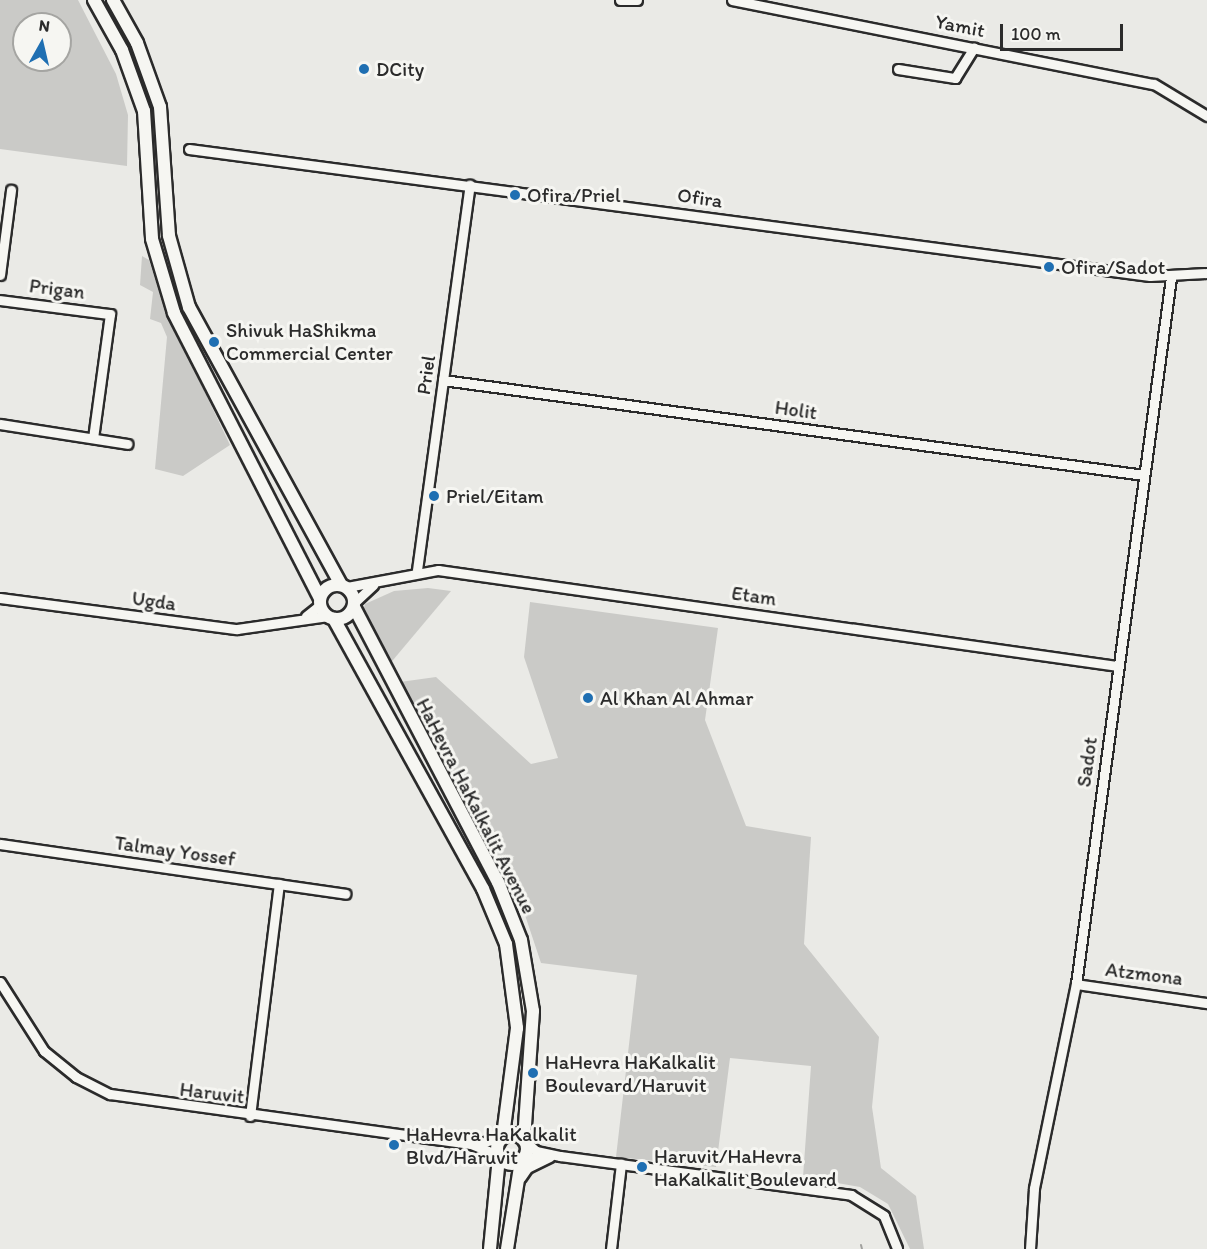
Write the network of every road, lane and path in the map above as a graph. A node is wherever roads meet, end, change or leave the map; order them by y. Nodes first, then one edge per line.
1 (94, 0) edge
2 (113, 0) edge
3 (620, 0) edge
4 (637, 0) edge
5 (732, 0) edge
6 (974, 47) junction
7 (898, 69) dead end
8 (1207, 116) edge
9 (189, 149) dead end
10 (470, 185) junction
11 (10, 190) dead end
12 (1207, 273) edge
13 (0, 275) edge
14 (1172, 278) junction
15 (0, 300) edge
16 (443, 380) junction
17 (0, 424) edge
18 (93, 438) junction
19 (128, 444) dead end
20 (1144, 475) junction
21 (417, 570) junction
22 (385, 578) junction
23 (344, 586) junction
24 (0, 598) edge
25 (320, 602) junction
26 (354, 605) junction
27 (331, 617) junction
28 (302, 619) junction
29 (1118, 666) junction
30 (0, 844) edge
31 (279, 884) junction
32 (345, 894) dead end
33 (0, 982) edge
34 (1076, 984) junction
35 (1207, 1003) edge
36 (250, 1116) junction
37 (501, 1137) junction
38 (525, 1141) junction
39 (471, 1144) junction
40 (555, 1156) junction
41 (499, 1157) junction
42 (523, 1160) junction
43 (621, 1164) junction
44 (515, 1189) junction
45 (490, 1249) edge
46 (507, 1249) edge
47 (611, 1249) edge
48 (897, 1249) edge
49 (1030, 1249) edge

1 - 25 main road
2 - 23 main road
3 - 4 street
5 - 6 street, Yamit
6 - 7 street
6 - 8 street, Yamit
9 - 10 street, Ofira
10 - 14 street, Ofira
10 - 16 street, Priel
11 - 13 street
12 - 14 street, Ofira
14 - 20 street, Sadot
15 - 18 street, Prigan
16 - 20 street, Holit
16 - 21 street, Priel
17 - 18 street
18 - 19 street
20 - 29 street, Sadot
21 - 22 street, Etam
21 - 29 street, Etam
22 - 23 street, Etam
22 - 26 street, Etam
23 - 25 main road
23 - 26 main road, HaHevra HaKalkalit Avenue
24 - 28 street, Ugda
25 - 27 main road, HaHevra HaKalkalit Avenue
25 - 28 street, Ugda
26 - 27 main road
26 - 38 main road, HaHevra HaKalkalit Avenue
27 - 28 street, Ugda
27 - 37 main road, HaHevra HaKalkalit Avenue
29 - 34 street, Sadot
30 - 31 street, Talmay Yossef
31 - 32 street, Talmay Yossef
31 - 36 street
33 - 36 street, Haruvit
34 - 35 street, Atzmona
34 - 49 street, Sadot
36 - 39 street, Haruvit
37 - 38 main road
37 - 39 street, Haruvit
37 - 41 main road
38 - 40 street
38 - 42 main road
39 - 41 street, Haruvit
40 - 42 street
40 - 43 street
40 - 44 main road
41 - 42 main road
41 - 45 main road
42 - 44 main road
43 - 47 street
43 - 48 street
44 - 46 main road

